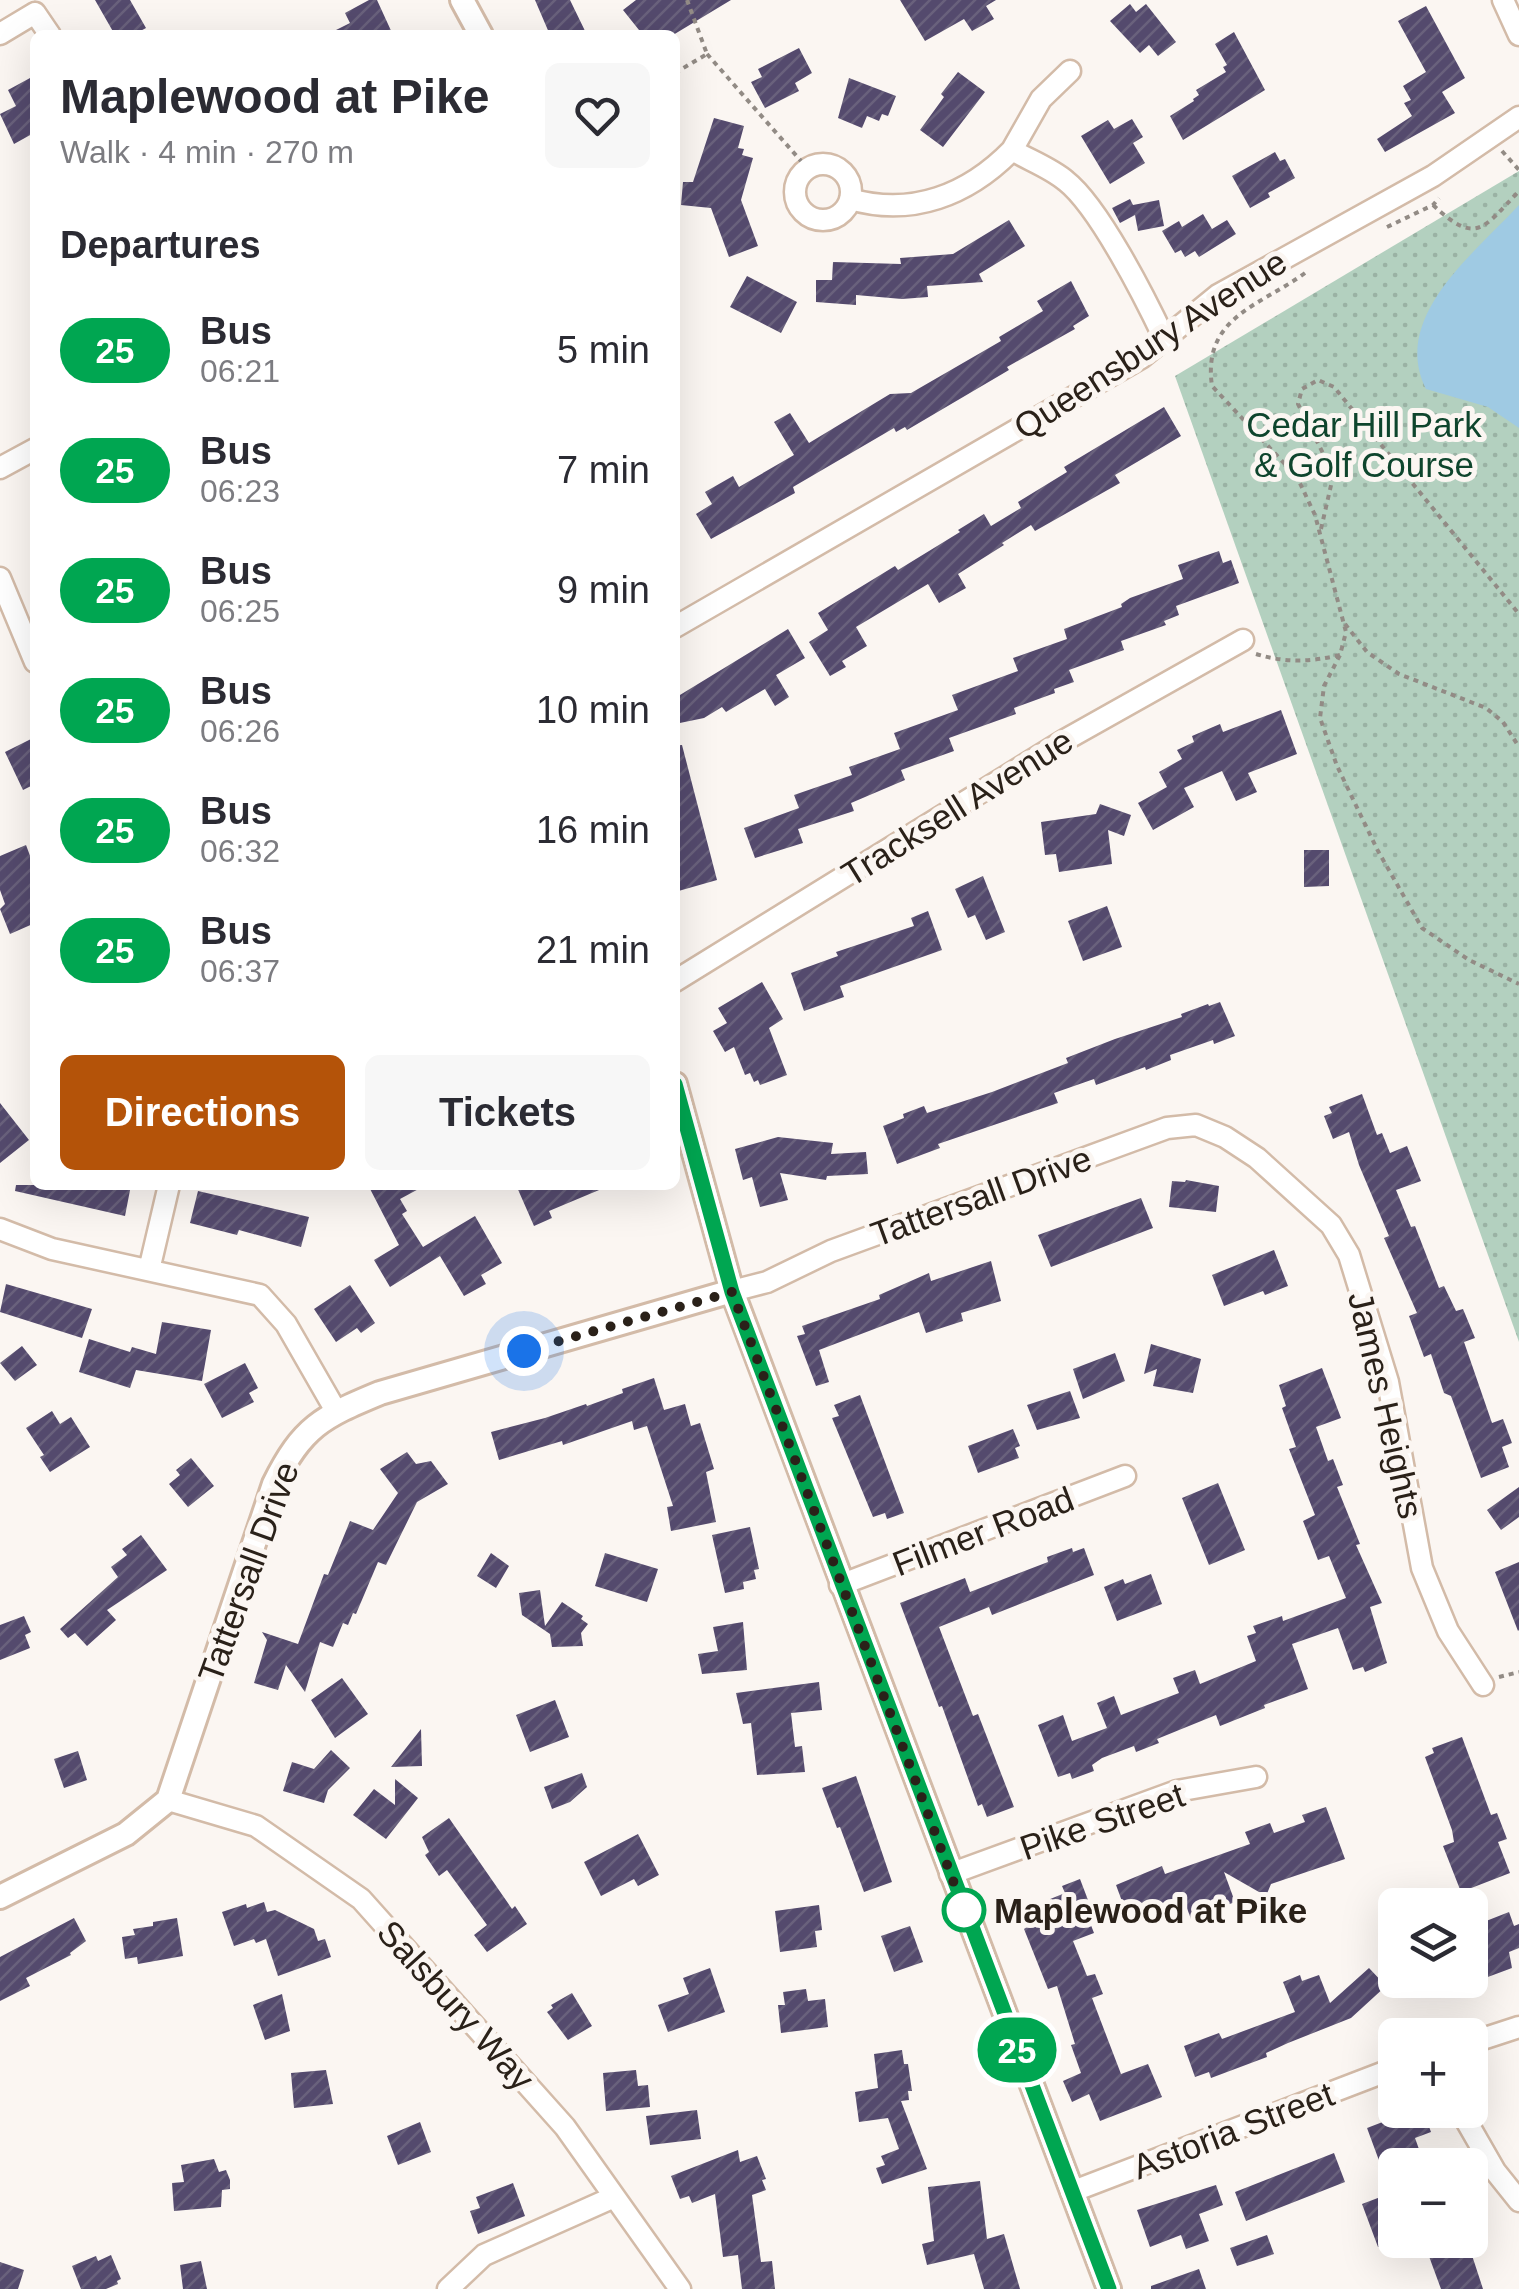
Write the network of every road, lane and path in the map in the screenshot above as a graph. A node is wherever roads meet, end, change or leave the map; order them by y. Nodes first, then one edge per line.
1 (462, 0) edge
2 (687, 0) edge
3 (1503, 0) edge
4 (37, 6) edge
5 (48, 30) edge
6 (478, 30) edge
7 (0, 34) edge
8 (1519, 36) edge
9 (707, 54) junction
10 (680, 70) edge
11 (1070, 71) dead end
12 (1519, 118) edge
13 (1012, 150) junction
14 (808, 169) junction
15 (1519, 191) edge
16 (1441, 196) dead end
17 (850, 199) junction
18 (1433, 205) junction
19 (1378, 230) dead end
20 (1313, 267) dead end
21 (1164, 338) junction
22 (30, 452) edge
23 (0, 468) edge
24 (1320, 536) junction
25 (0, 578) edge
26 (1519, 614) edge
27 (1343, 620) junction
28 (680, 624) edge
29 (1243, 640) joint
30 (30, 650) edge
31 (1340, 656) junction
32 (1519, 747) edge
33 (680, 978) edge
34 (1519, 984) edge
35 (680, 1102) edge
36 (1196, 1125) joint
37 (168, 1190) edge
38 (0, 1230) edge
39 (149, 1270) junction
40 (732, 1292) junction
41 (336, 1410) junction
42 (1125, 1476) dead end
43 (840, 1585) junction
44 (1482, 1685) dead end
45 (1256, 1777) dead end
46 (168, 1800) junction
47 (950, 1874) junction
48 (0, 1897) edge
49 (1519, 2028) edge
50 (1488, 2037) edge
51 (1378, 2075) edge
52 (1471, 2128) edge
53 (1072, 2192) junction
54 (614, 2197) junction
55 (1519, 2201) edge
56 (448, 2289) edge
57 (680, 2289) edge
58 (1109, 2289) edge

1 - 6 street
2 - 9 path
3 - 8 street
4 - 5 street
4 - 7 street
9 - 10 path
9 - 14 path
11 - 13 street
12 - 21 street, Queensbury Avenue
13 - 17 street
13 - 21 street
14 - 17 street
14 - 17 street
15 - 18 path
16 - 18 path
18 - 19 path
20 - 24 path
21 - 28 street, Queensbury Avenue
22 - 23 street
24 - 26 path
24 - 27 path
25 - 30 street
27 - 31 path
27 - 32 path
29 - 31 path
29 - 33 street, Tracksell Avenue
31 - 34 path
35 - 40 street
36 - 40 street, Tattersall Drive
36 - 44 street, James Heights
37 - 39 street
38 - 39 street
39 - 41 street
40 - 41 street, Tattersall Drive
40 - 43 street
41 - 46 street, Tattersall Drive
42 - 43 street, Filmer Road
43 - 47 street
45 - 47 street, Pike Street
46 - 48 street
46 - 54 street, Salsbury Way
47 - 53 street
49 - 50 street
51 - 53 street, Astoria Street
52 - 55 street
53 - 58 street
54 - 56 street
54 - 57 street, Salsbury Way

